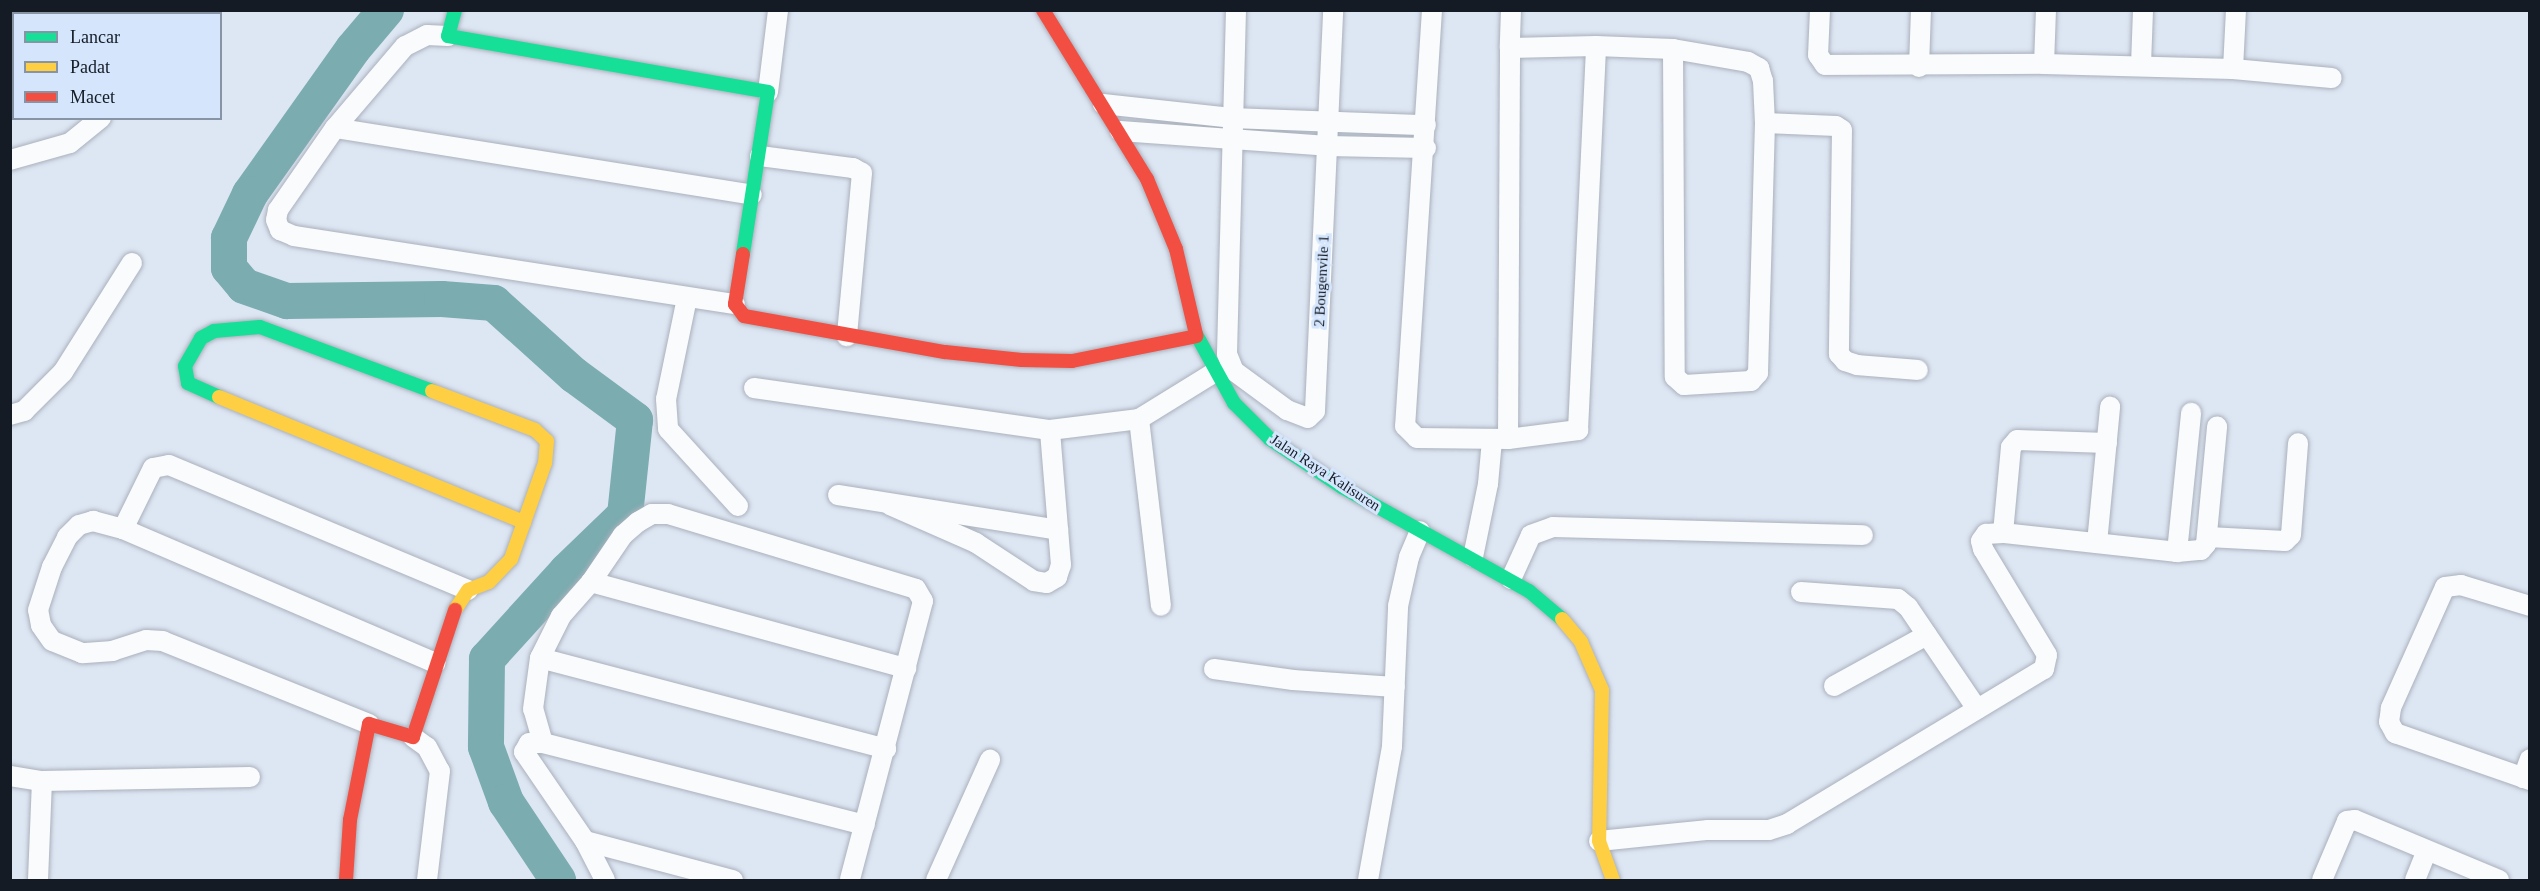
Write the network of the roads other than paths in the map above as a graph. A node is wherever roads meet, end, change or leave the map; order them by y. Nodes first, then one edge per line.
1 (455, 10) edge
2 (778, 10) edge
3 (1043, 10) edge
4 (1236, 10) edge
5 (1333, 10) edge
6 (1432, 10) edge
7 (1511, 10) edge
8 (1820, 10) edge
9 (1921, 10) edge
10 (2046, 10) edge
11 (2142, 10) edge
12 (2236, 10) edge
13 (448, 36) junction
14 (1596, 46) junction
15 (1510, 48) junction
16 (1673, 49) junction
17 (2044, 64) junction
18 (2141, 65) junction
19 (1919, 67) junction
20 (2233, 69) junction
21 (2332, 78) dead end
22 (768, 92) junction
23 (1103, 104) junction
24 (1232, 118) junction
25 (99, 120) edge
26 (1765, 123) junction
27 (1329, 124) junction
28 (1426, 125) junction
29 (335, 128) junction
30 (1120, 131) junction
31 (1230, 141) junction
32 (1327, 146) junction
33 (1426, 148) junction
34 (760, 156) junction
35 (10, 160) edge
36 (752, 195) junction
37 (132, 263) dead end
38 (687, 298) junction
39 (735, 304) junction
40 (847, 336) junction
41 (1197, 336) junction
42 (1918, 370) dead end
43 (1215, 372) junction
44 (754, 388) dead end
45 (2110, 407) dead end
46 (2191, 413) dead end
47 (10, 415) edge
48 (1139, 419) junction
49 (2217, 428) dead end
50 (1050, 430) junction
51 (1500, 439) junction
52 (2107, 443) junction
53 (2298, 443) dead end
54 (838, 495) dead end
55 (890, 505) junction
56 (738, 506) dead end
57 (525, 522) junction
58 (123, 529) junction
59 (1058, 530) junction
60 (1420, 531) junction
61 (2003, 533) junction
62 (1863, 535) dead end
63 (2208, 537) junction
64 (2097, 543) junction
65 (2177, 552) junction
66 (1473, 556) junction
67 (1511, 579) junction
68 (591, 582) junction
69 (468, 590) junction
70 (1801, 592) dead end
71 (1161, 606) dead end
72 (2529, 606) edge
73 (1927, 635) junction
74 (540, 658) junction
75 (436, 663) junction
76 (906, 668) junction
77 (1214, 669) dead end
78 (1834, 686) dead end
79 (1395, 687) junction
80 (1977, 709) junction
81 (369, 724) junction
82 (413, 737) junction
83 (543, 743) junction
84 (886, 749) junction
85 (990, 760) dead end
86 (2527, 773) edge
87 (10, 776) edge
88 (250, 777) dead end
89 (42, 781) junction
90 (865, 825) junction
91 (585, 841) junction
92 (1599, 841) junction
93 (2427, 851) junction
94 (38, 880) edge
95 (346, 880) edge
96 (427, 880) edge
97 (605, 880) edge
98 (733, 880) edge
99 (850, 880) edge
100 (936, 880) edge
101 (1368, 880) edge
102 (1613, 880) edge
103 (2322, 880) edge
104 (2415, 880) edge
105 (2499, 880) edge

1 - 13 street
2 - 22 street
3 - 23 street, Jalan Raya Kalisuren
4 - 24 street
5 - 27 street, 2 Bougenvile 1
6 - 28 street
7 - 15 street
8 - 19 street
9 - 19 street
10 - 17 street
11 - 18 street
12 - 20 street
13 - 22 street
13 - 29 street
14 - 15 street
14 - 16 street
14 - 51 street
15 - 51 street
16 - 26 street
16 - 26 street
17 - 18 street
17 - 19 street
18 - 20 street
20 - 21 street
22 - 34 street
23 - 24 street
23 - 30 street, Jalan Raya Kalisuren
24 - 27 street
24 - 31 street
25 - 35 street
26 - 42 street
27 - 28 street
27 - 32 street, 2 Bougenvile 1
28 - 33 street
29 - 36 street
29 - 38 street
30 - 31 street
30 - 41 street, Jalan Raya Kalisuren
31 - 32 street
31 - 32 street, 2 Bougenvile 1
32 - 33 street
33 - 51 street
34 - 36 street
34 - 40 street
36 - 39 street
37 - 47 street
38 - 39 street
38 - 56 street
39 - 40 street
40 - 41 street
41 - 43 street, Jalan Raya Kalisuren
43 - 48 street
43 - 60 street, Jalan Raya Kalisuren
44 - 50 street
45 - 52 street
46 - 65 street
48 - 50 street
48 - 71 street
49 - 63 street
50 - 59 street
51 - 66 street
52 - 61 street
52 - 64 street
53 - 63 street
54 - 55 street
55 - 59 street
55 - 59 street
57 - 57 street
57 - 69 street
58 - 69 street
58 - 75 street
58 - 81 street
60 - 66 street, Jalan Raya Kalisuren
60 - 79 street
61 - 64 street
61 - 80 street
62 - 67 street
63 - 65 street
64 - 65 street
66 - 67 street, Jalan Raya Kalisuren
67 - 92 street, Jalan Raya Kalisuren
68 - 74 street
68 - 76 street
68 - 76 street
69 - 75 street
70 - 73 street
72 - 86 street
73 - 78 street
73 - 80 street
74 - 83 street
74 - 84 street
75 - 82 street
76 - 84 street
77 - 79 street
79 - 101 street
80 - 92 street
81 - 82 street
81 - 95 street
82 - 96 street
83 - 90 street
83 - 91 street
84 - 90 street
85 - 100 street
87 - 89 street
88 - 89 street
89 - 94 street
90 - 99 street
91 - 97 street
91 - 98 street
92 - 102 street, Jalan Raya Kalisuren
93 - 103 street
93 - 104 street
93 - 105 street

